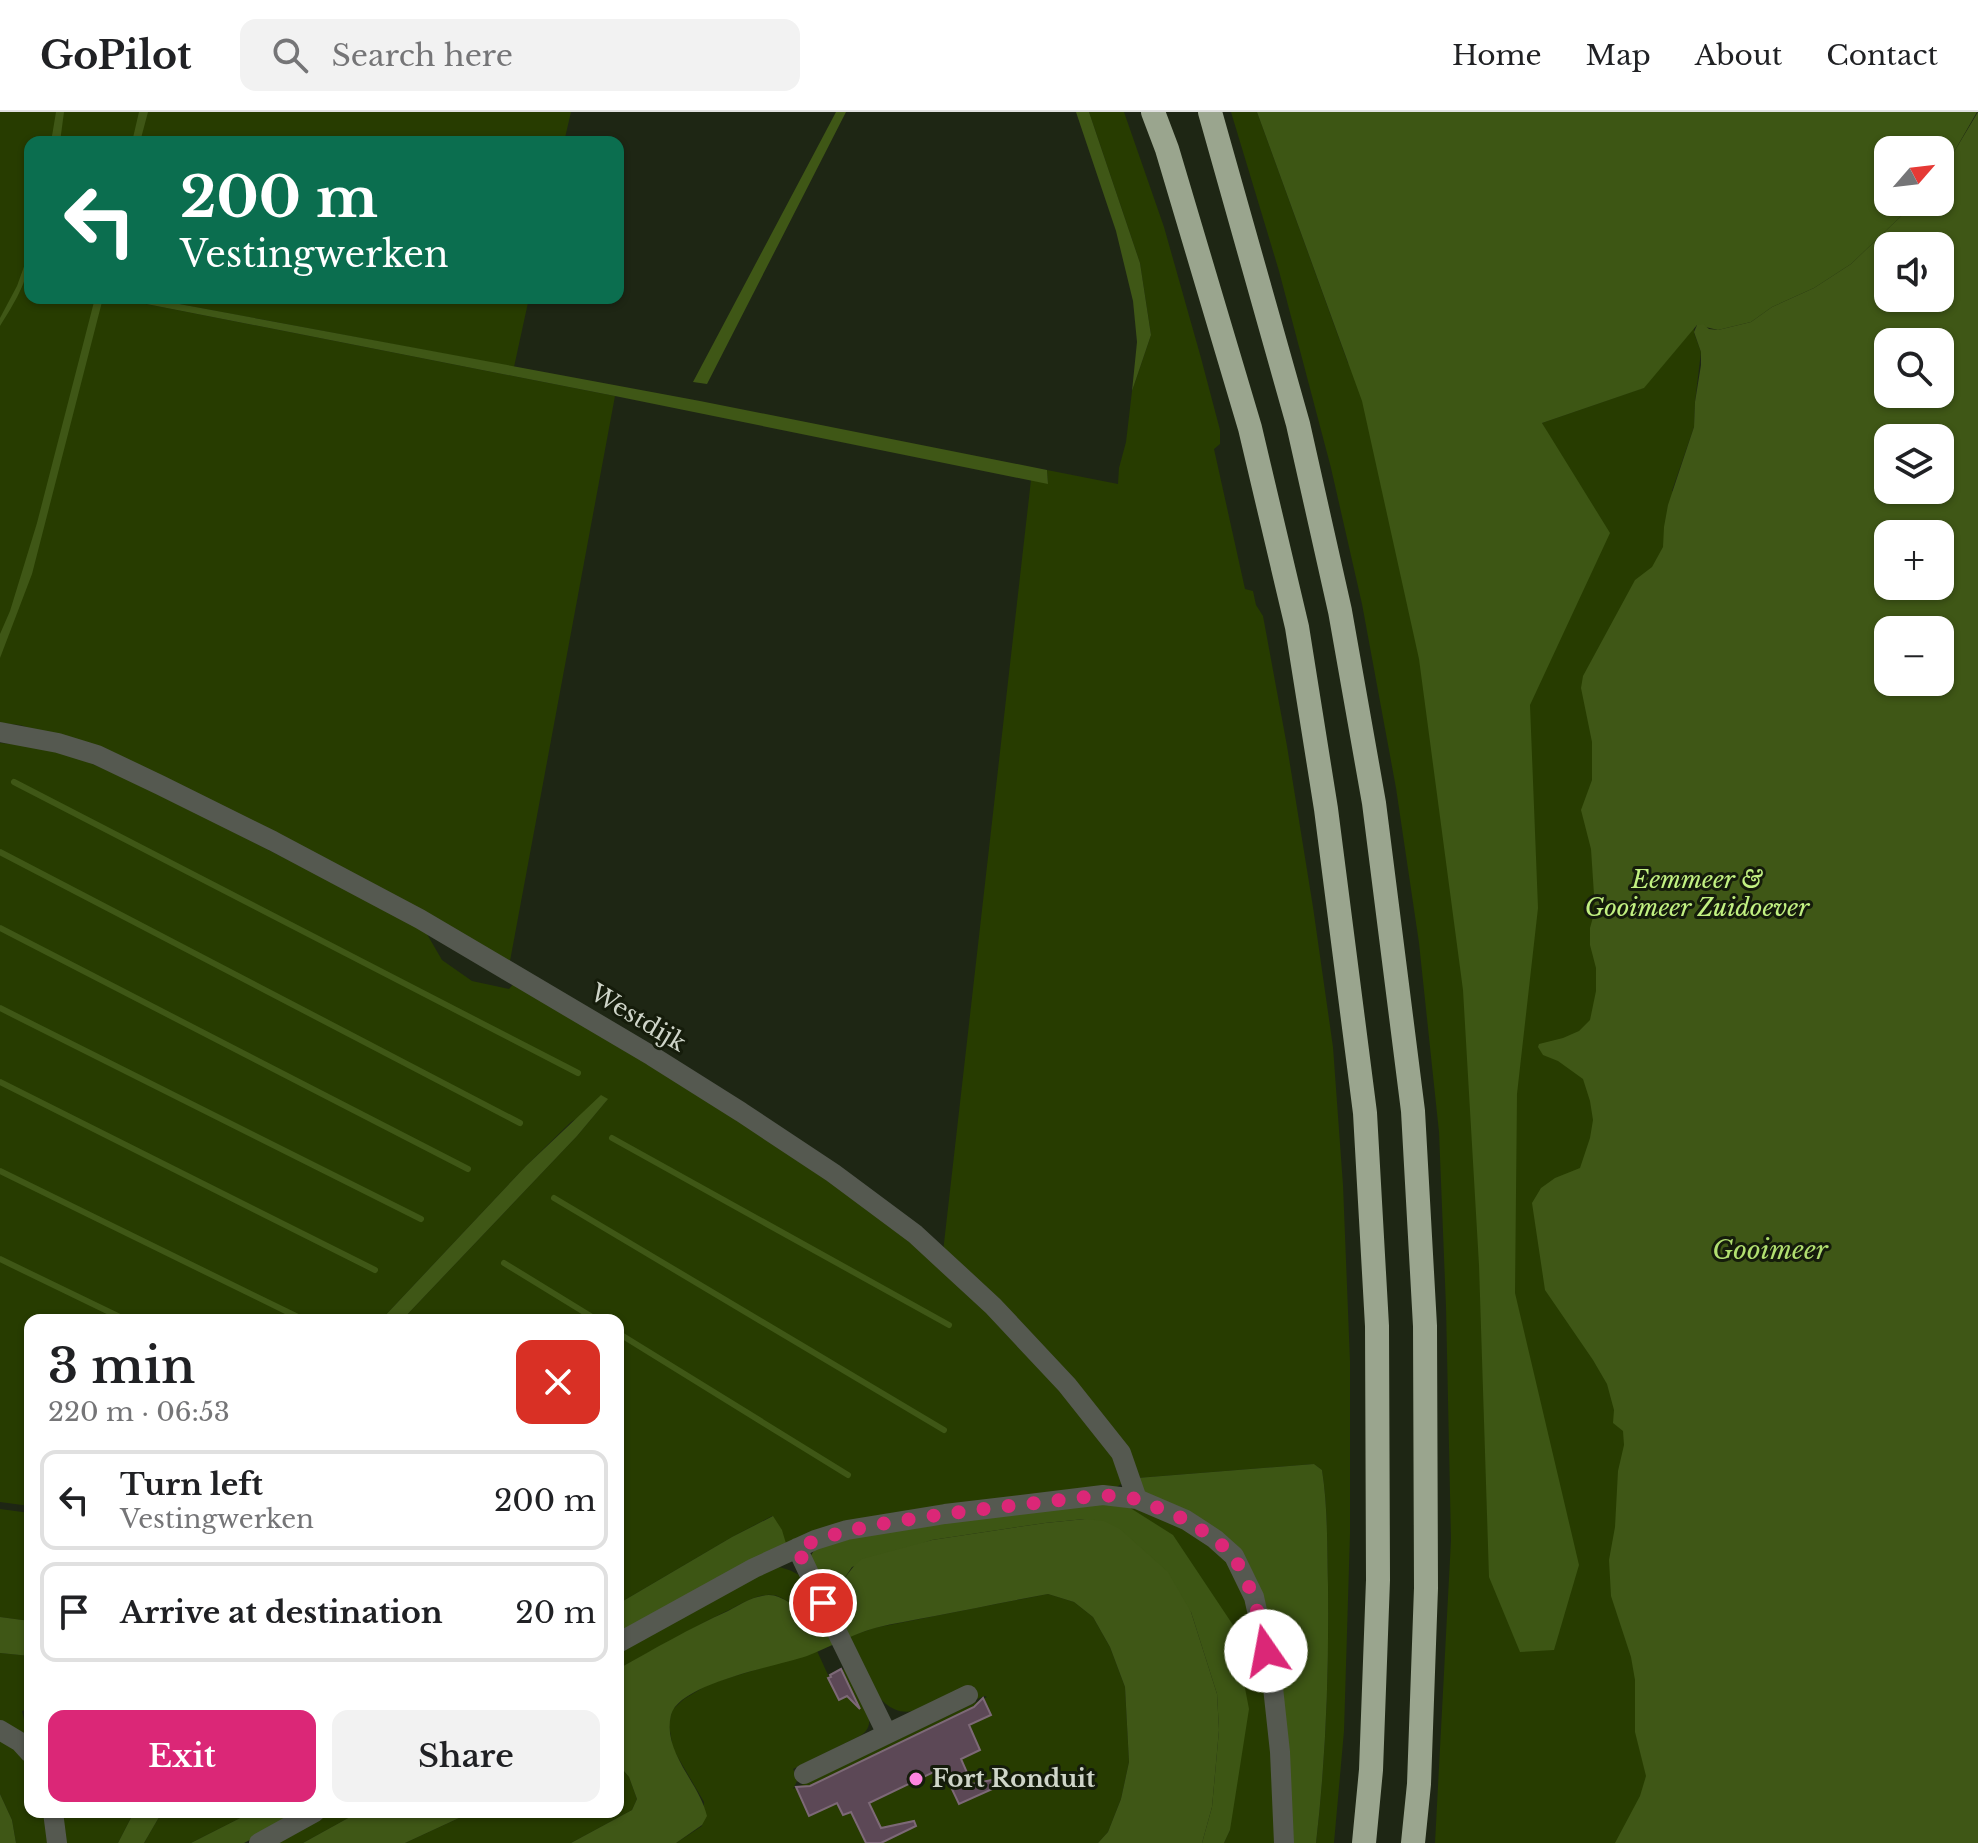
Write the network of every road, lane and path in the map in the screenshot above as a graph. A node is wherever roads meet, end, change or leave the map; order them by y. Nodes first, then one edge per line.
1 (1153, 112) edge
2 (1210, 112) edge
3 (0, 732) edge
4 (1137, 1499) junction
5 (797, 1548) junction
6 (823, 1603) dead end
7 (837, 1632) dead end
8 (624, 1640) edge
9 (968, 1695) dead end
10 (0, 1730) edge
11 (887, 1734) junction
12 (24, 1746) edge
13 (804, 1774) dead end
14 (54, 1818) edge
15 (304, 1818) edge
16 (57, 1843) edge
17 (259, 1843) edge
18 (1284, 1843) edge
19 (1364, 1843) edge
20 (1413, 1843) edge

1 - 19 highway
2 - 20 highway
3 - 4 street, Westdijk
4 - 5 street
4 - 18 street
5 - 6 street
5 - 8 street
7 - 11 street
9 - 11 street
10 - 12 street
11 - 13 street
14 - 16 street
15 - 17 street

